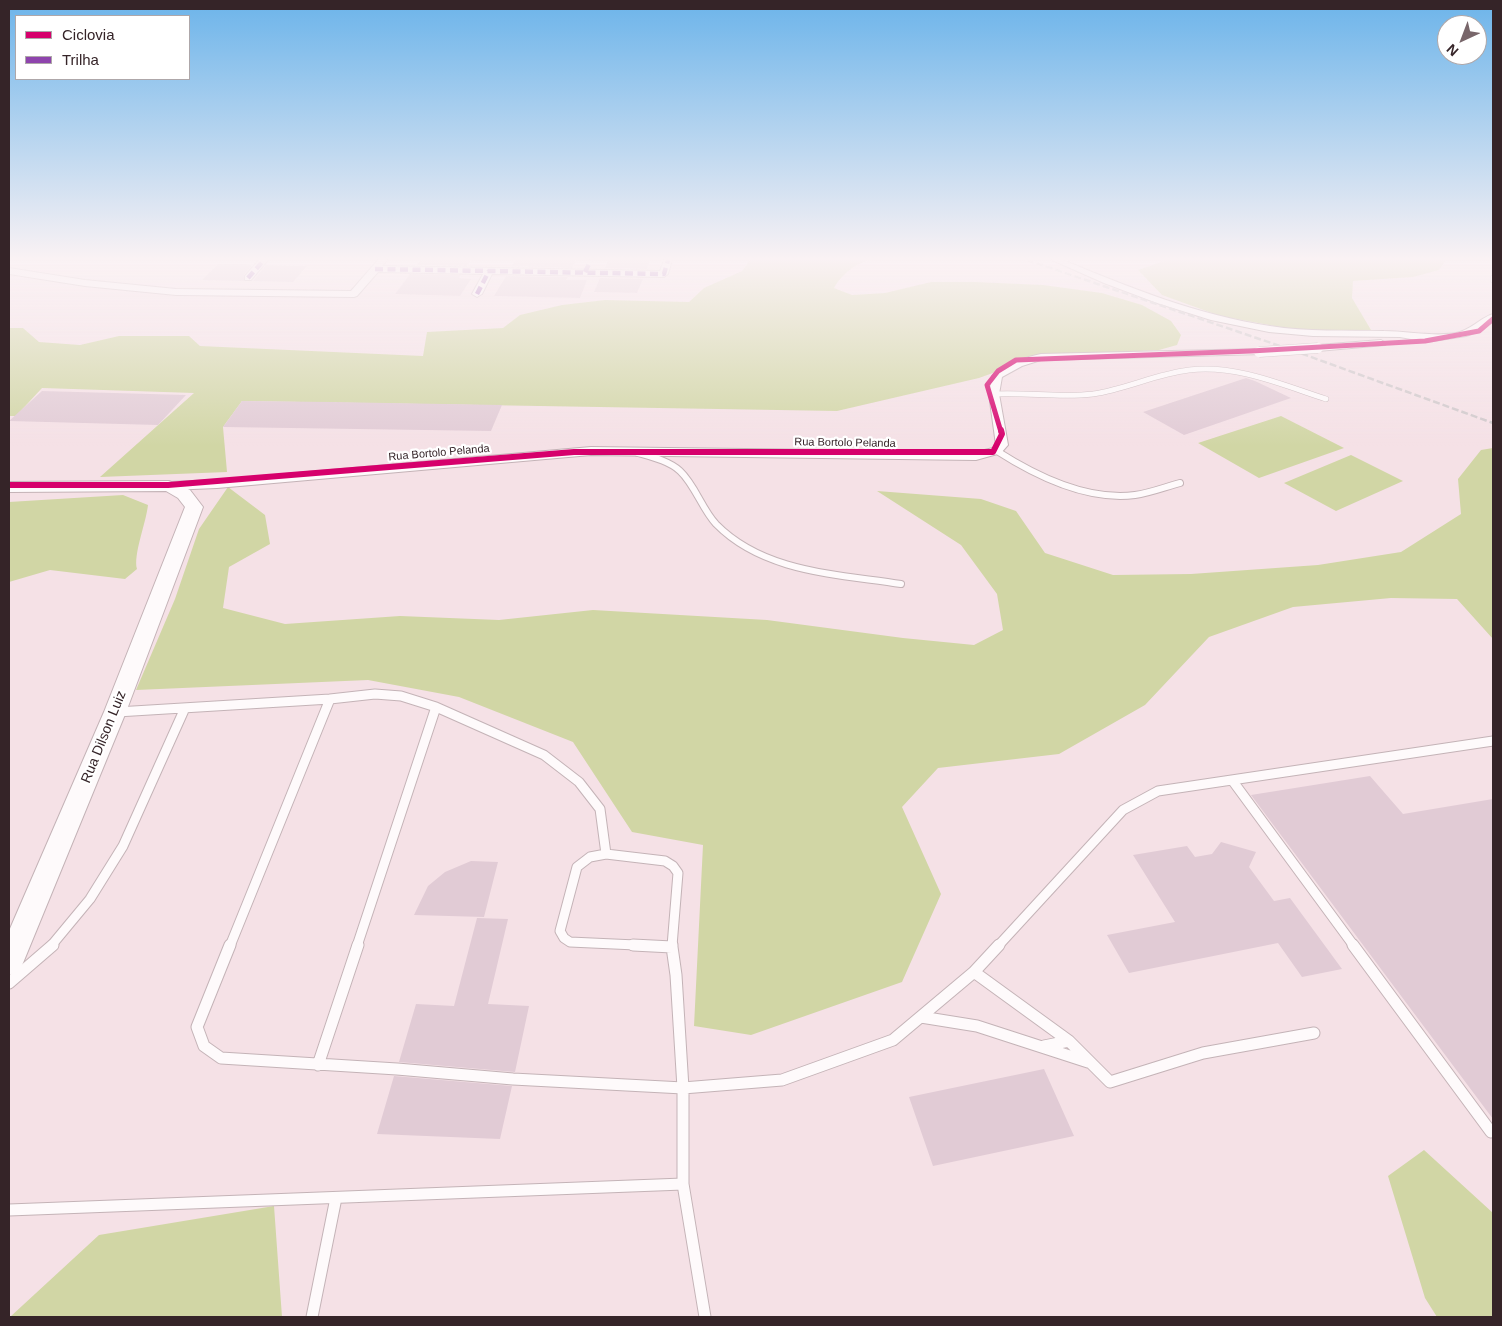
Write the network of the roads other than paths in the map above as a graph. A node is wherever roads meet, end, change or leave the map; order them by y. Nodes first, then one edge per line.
1 (1232, 322) edge
2 (1487, 322) edge
3 (1437, 338) junction
4 (994, 394) junction
5 (1326, 399) dead end
6 (627, 450) junction
7 (997, 451) junction
8 (1180, 483) dead end
9 (217, 484) junction
10 (169, 486) junction
11 (9, 487) edge
12 (194, 508) junction
13 (901, 584) dead end
14 (330, 699) junction
15 (436, 707) junction
16 (185, 708) junction
17 (115, 712) junction
18 (1493, 741) edge
19 (1232, 780) junction
20 (606, 854) junction
21 (672, 947) junction
22 (9, 963) edge
23 (974, 972) junction
24 (9, 983) edge
25 (920, 1017) junction
26 (1314, 1033) dead end
27 (1069, 1041) junction
28 (1042, 1046) junction
29 (1090, 1063) junction
30 (318, 1065) junction
31 (683, 1088) junction
32 (1491, 1132) dead end
33 (683, 1184) junction
34 (336, 1198) junction
35 (9, 1210) edge
36 (312, 1317) edge
37 (705, 1317) edge

1 - 3 street
2 - 3 street
3 - 4 street, bridge
4 - 5 lane
4 - 7 street
6 - 7 street, Rua Bortolo Pelanda
6 - 9 street, Rua Bortolo Pelanda
6 - 13 lane
7 - 8 lane
9 - 10 street, Rua Bortolo Pelanda
9 - 12 street
10 - 11 street, Rua Bortolo Pelanda
10 - 12 street
12 - 17 street, Rua Dilson Luiz
14 - 15 lane
14 - 16 lane
14 - 30 lane
15 - 20 lane
15 - 30 lane
16 - 17 lane
16 - 24 lane
17 - 22 street, Rua Dilson Luiz
18 - 19 lane
19 - 23 lane
19 - 32 lane
20 - 21 lane
20 - 21 lane
21 - 31 lane
23 - 25 lane
23 - 27 lane
25 - 28 lane
25 - 31 lane
26 - 29 lane
27 - 28 lane
27 - 29 lane
28 - 29 lane
30 - 31 lane
31 - 33 lane
33 - 34 lane
33 - 37 lane
34 - 35 lane
34 - 36 lane

